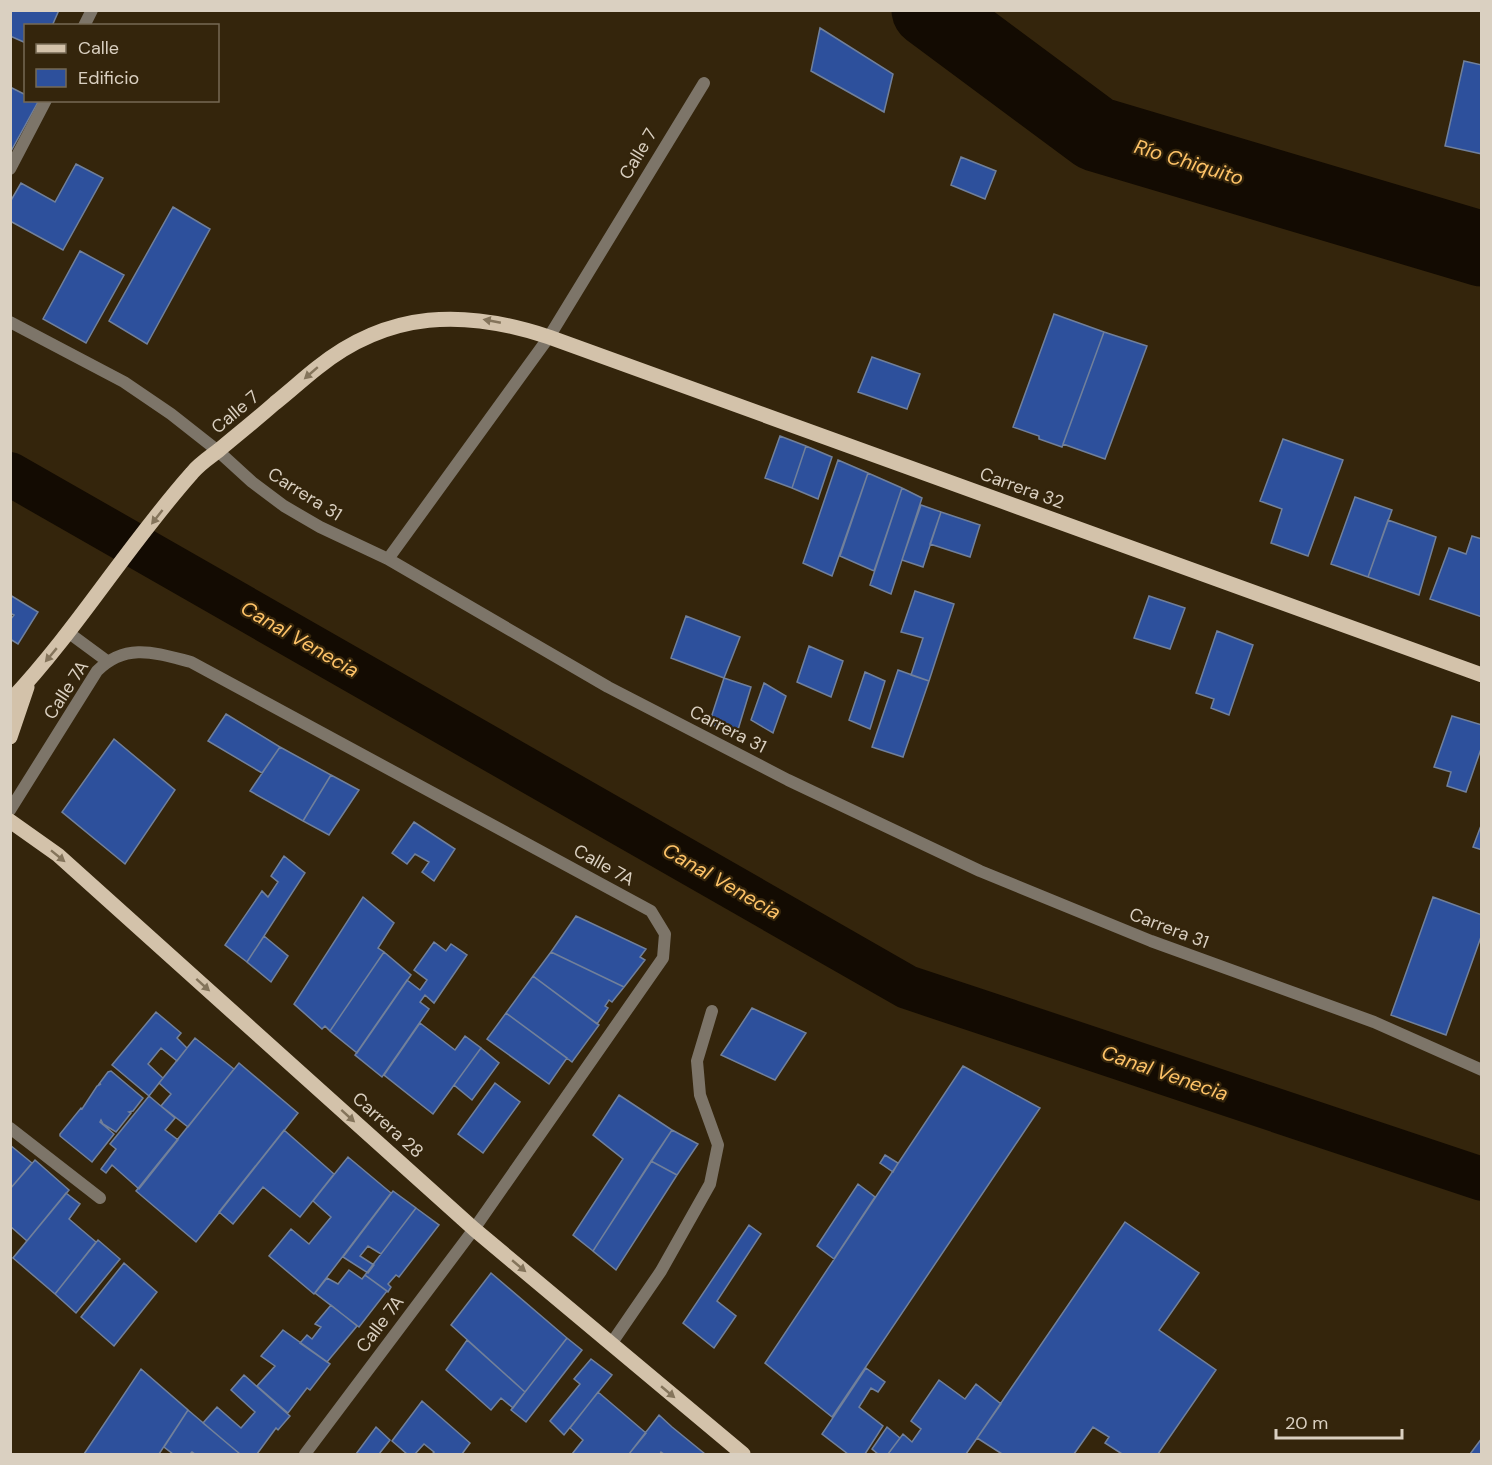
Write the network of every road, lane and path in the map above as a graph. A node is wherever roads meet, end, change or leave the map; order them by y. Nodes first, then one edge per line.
1 (92, 10) edge
2 (85, 24) edge
3 (704, 83) dead end
4 (45, 102) edge
5 (10, 169) edge
6 (10, 322) edge
7 (549, 337) junction
8 (218, 451) junction
9 (388, 559) junction
10 (69, 633) junction
11 (107, 661) junction
12 (1482, 675) edge
13 (29, 681) junction
14 (10, 701) edge
15 (10, 736) edge
16 (10, 810) edge
17 (10, 821) edge
18 (712, 1011) dead end
19 (1482, 1070) edge
20 (10, 1128) edge
21 (100, 1198) dead end
22 (474, 1228) junction
23 (611, 1344) junction
24 (305, 1455) edge
25 (743, 1455) edge

1 - 2 street
3 - 7 street, Calle 7
4 - 5 street
6 - 8 street, Carrera 31
7 -> 8 main road, Calle 7
7 - 9 street, Calle 7
7 - 12 main road, Carrera 32
8 - 9 street, Carrera 31
8 -> 10 main road, Calle 7
9 - 19 street, Carrera 31
10 - 11 street
10 -> 13 main road, Calle 7
11 - 16 street, Calle 7A
11 - 22 street, Calle 7A
13 - 14 main road, Calle 7
13 - 15 main road, Calle 7
17 -> 22 main road, Carrera 28
18 - 23 street
20 - 21 street
22 -> 23 main road, Carrera 28
22 - 24 street, Calle 7A
23 -> 25 main road, Carrera 28

